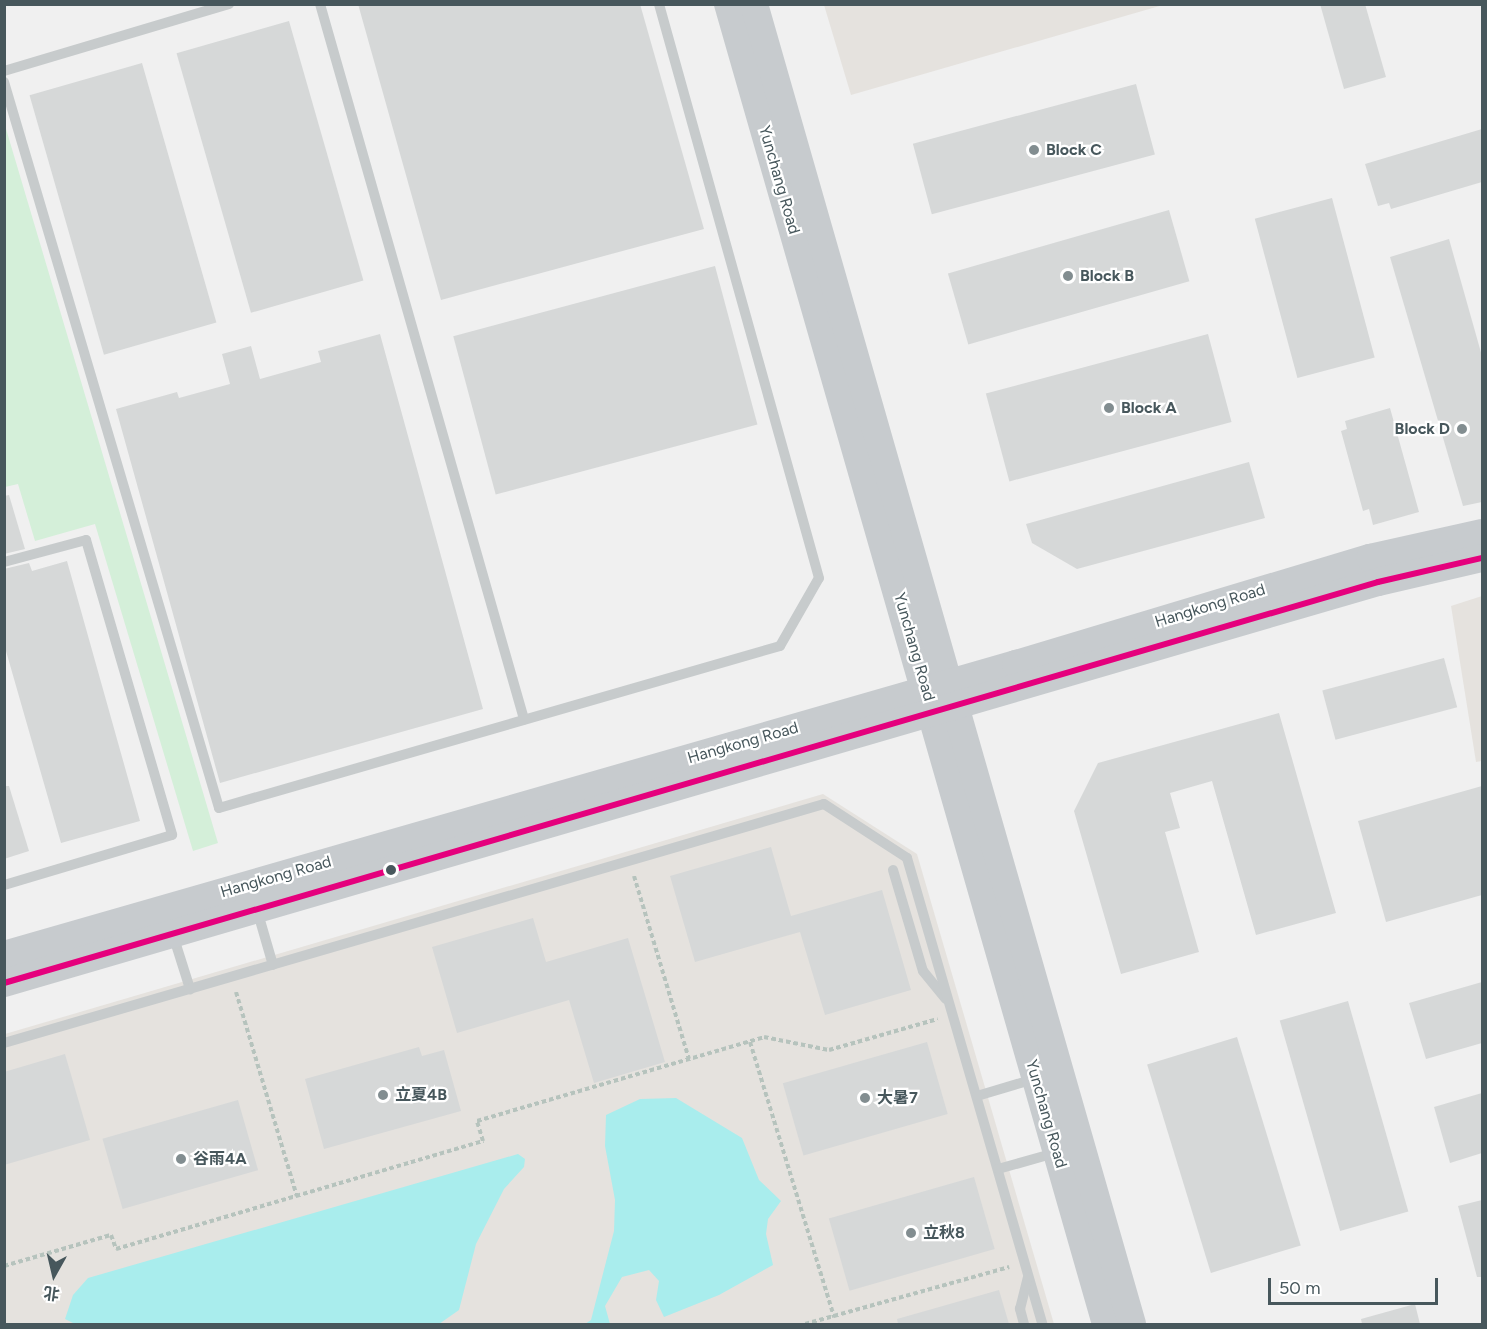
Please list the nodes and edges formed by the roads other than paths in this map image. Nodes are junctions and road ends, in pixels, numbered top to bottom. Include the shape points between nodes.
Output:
1 (229, 4) edge
2 (320, 4) edge
3 (659, 4) edge
4 (728, 4) edge
5 (754, 4) edge
6 (4, 71) edge
7 (4, 82) edge
8 (1482, 533) edge
9 (1482, 558) edge
10 (4, 562) edge
11 (942, 698) junction
12 (524, 718) junction
13 (893, 870) dead end
14 (4, 885) edge
15 (256, 910) junction
16 (172, 934) junction
17 (4, 955) edge
18 (273, 965) junction
19 (4, 983) edge
20 (190, 989) junction
21 (951, 1009) junction
22 (4, 1043) edge
23 (1048, 1076) junction
24 (977, 1096) junction
25 (1069, 1149) junction
26 (998, 1169) junction
27 (1028, 1276) junction
28 (1024, 1324) edge
29 (1042, 1324) edge
30 (1106, 1324) edge
31 (1132, 1324) edge

1 - 6 lane
2 - 12 lane
3 - 12 lane via 819,578 780,646
4 - 11 street, Yunchang Road
5 - 11 street, Yunchang Road
7 - 12 lane via 219,808
8 - 11 street, Hangkong Road via 1370,558
9 - 11 street, Hangkong Road
10 - 14 lane via 86,540 172,835
11 - 15 street, Hangkong Road
11 - 17 street, Hangkong Road
11 - 23 street, Yunchang Road
13 - 21 lane via 923,971
15 - 16 street, Hangkong Road
15 - 18 lane
16 - 19 street, Hangkong Road
16 - 20 lane
18 - 20 lane
18 - 21 lane via 824,804 907,858
20 - 22 lane
21 - 24 lane
23 - 24 lane
23 - 25 street, Yunchang Road
24 - 26 lane
25 - 26 lane
25 - 30 street, Yunchang Road
25 - 31 street, Yunchang Road
26 - 27 lane
27 - 28 lane via 1020,1309
27 - 29 lane

